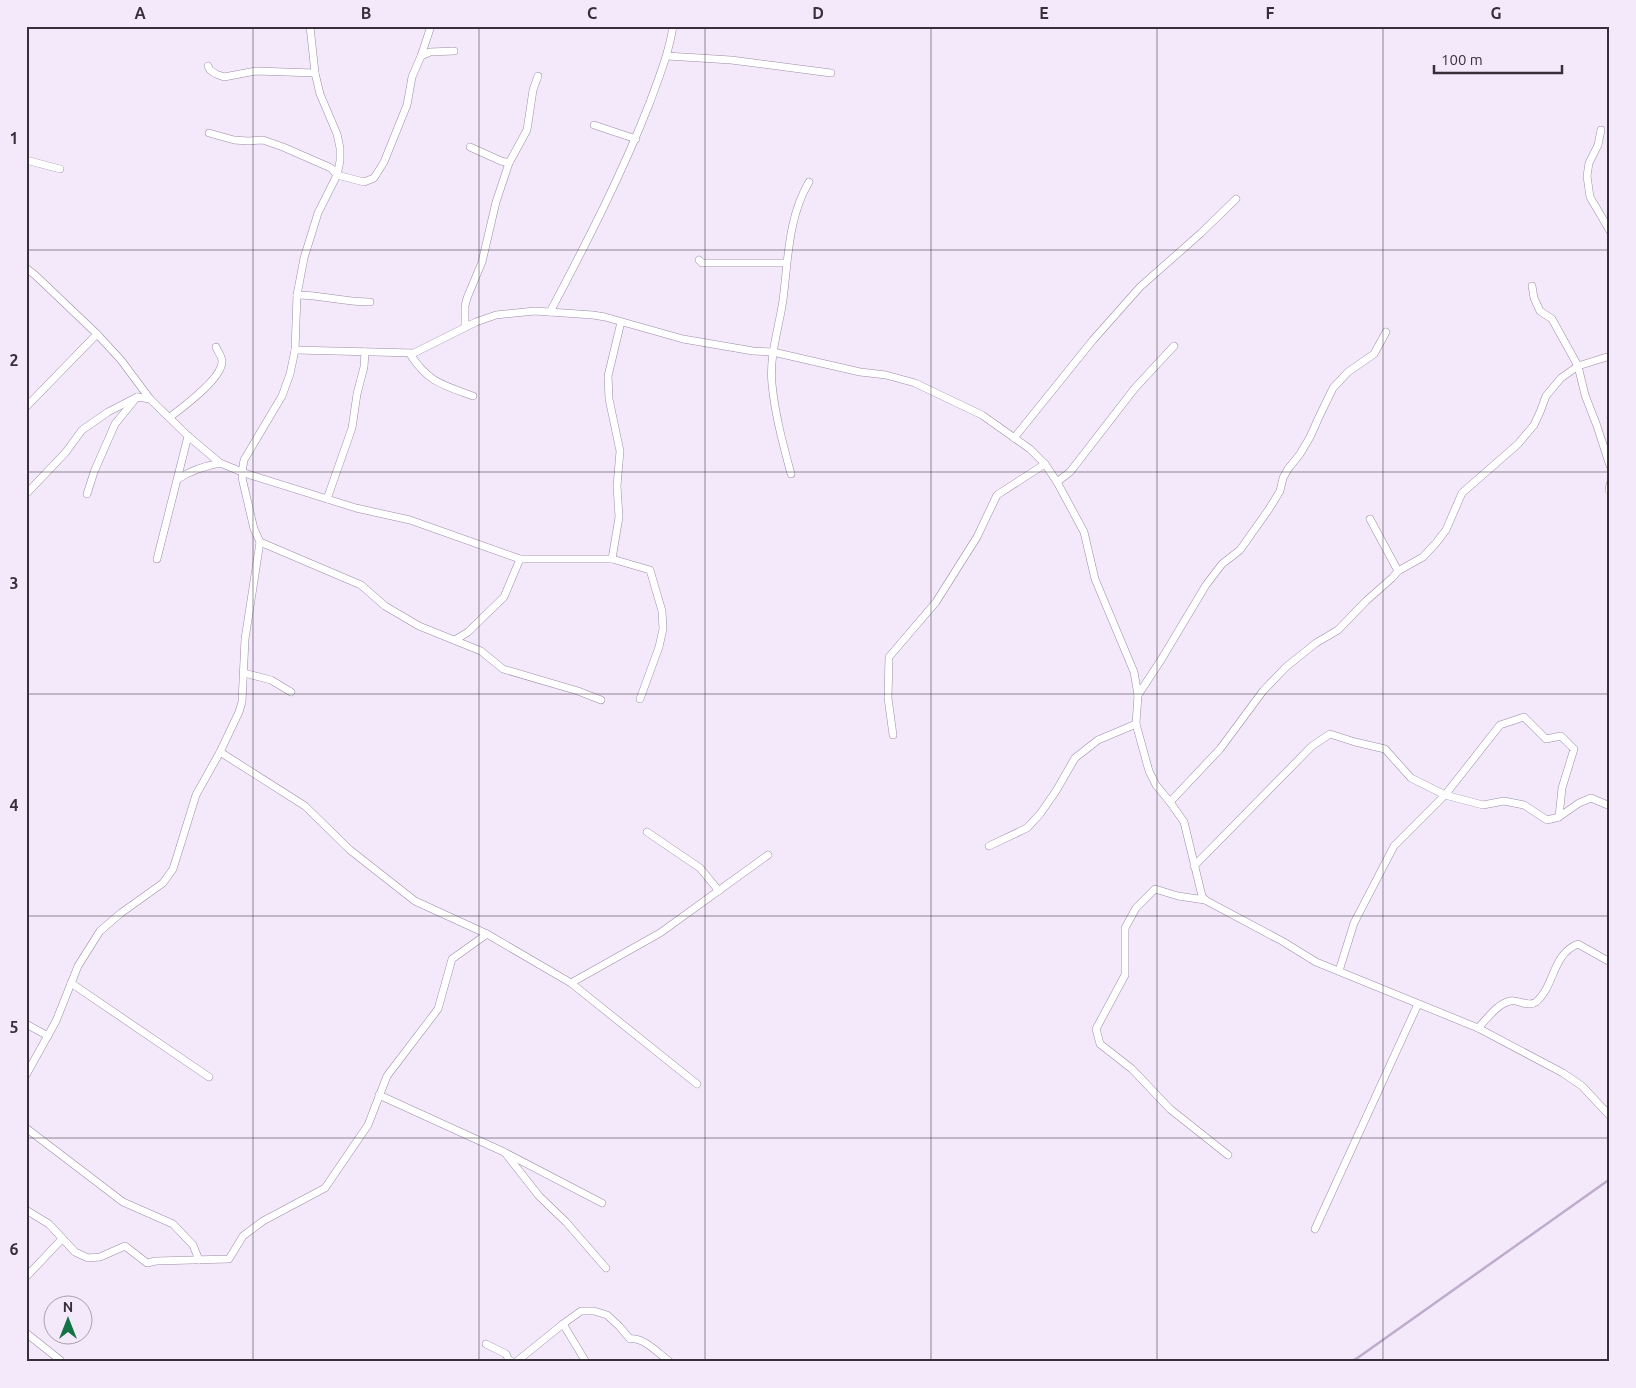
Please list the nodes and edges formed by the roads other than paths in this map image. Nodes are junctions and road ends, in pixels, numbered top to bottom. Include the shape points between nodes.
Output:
1 (310, 26) edge
2 (431, 26) edge
3 (673, 26) edge
4 (454, 51) dead end
5 (421, 56) junction
6 (667, 56) junction
7 (208, 66) dead end
8 (315, 73) junction
9 (831, 73) dead end
10 (538, 76) dead end
11 (594, 125) dead end
12 (1601, 130) dead end
13 (210, 133) dead end
14 (636, 139) junction
15 (470, 147) dead end
16 (26, 160) edge
17 (510, 163) junction
18 (60, 169) dead end
19 (337, 175) junction
20 (809, 182) dead end
21 (1236, 199) dead end
22 (1610, 231) edge
23 (699, 260) dead end
24 (786, 263) junction
25 (26, 268) edge
26 (1532, 286) dead end
27 (297, 295) junction
28 (370, 302) dead end
29 (550, 312) junction
30 (621, 322) junction
31 (465, 327) junction
32 (1386, 332) dead end
33 (97, 334) junction
34 (1174, 346) dead end
35 (216, 348) dead end
36 (295, 350) junction
37 (365, 352) junction
38 (773, 352) junction
39 (410, 354) junction
40 (1610, 356) edge
41 (1578, 366) junction
42 (473, 396) dead end
43 (137, 397) junction
44 (150, 399) junction
45 (26, 407) edge
46 (170, 417) junction
47 (188, 436) junction
48 (1014, 438) junction
49 (220, 463) junction
50 (1046, 464) junction
51 (1610, 466) edge
52 (243, 472) junction
53 (791, 474) dead end
54 (178, 479) junction
55 (1057, 482) junction
56 (27, 493) edge
57 (87, 494) dead end
58 (327, 499) junction
59 (1370, 519) dead end
60 (260, 542) junction
61 (157, 559) dead end
62 (612, 559) junction
63 (520, 560) junction
64 (1398, 570) junction
65 (455, 640) junction
66 (244, 673) junction
67 (291, 692) dead end
68 (1138, 695) junction
69 (601, 700) dead end
70 (640, 700) dead end
71 (1136, 724) junction
72 (893, 735) dead end
73 (220, 752) junction
74 (1445, 795) junction
75 (1170, 802) junction
76 (1610, 806) edge
77 (1559, 817) junction
78 (647, 832) dead end
79 (989, 846) dead end
80 (768, 855) dead end
81 (1194, 866) junction
82 (719, 891) junction
83 (1204, 900) junction
84 (487, 934) junction
85 (1610, 962) edge
86 (1338, 971) junction
87 (571, 983) junction
88 (72, 984) junction
89 (1418, 1004) junction
90 (26, 1024) edge
91 (1478, 1028) junction
92 (48, 1036) junction
93 (26, 1075) edge
94 (209, 1077) dead end
95 (697, 1084) dead end
96 (379, 1095) junction
97 (1610, 1116) edge
98 (26, 1128) edge
99 (504, 1152) junction
100 (1228, 1155) dead end
101 (602, 1203) dead end
102 (26, 1210) edge
103 (1315, 1229) dead end
104 (62, 1239) junction
105 (199, 1260) junction
106 (606, 1268) dead end
107 (26, 1277) edge
108 (562, 1324) junction
109 (26, 1333) edge
110 (486, 1344) dead end
111 (60, 1360) dead end
112 (514, 1362) edge
113 (586, 1362) edge
114 (670, 1362) edge

1 - 8 street
2 - 5 street
3 - 6 street
4 - 5 street via 430,52
5 - 19 street via 412,77 407,105 378,173 364,182
6 - 9 street via 731,60
6 - 14 street
7 - 8 street via 224,77 256,71
8 - 19 street via 337,134 340,161
10 - 17 street via 527,130
11 - 14 street
12 - 22 street via 1587,176 1590,197
13 - 19 street via 234,140 262,140 330,168
14 - 29 street
15 - 17 street
16 - 18 street
17 - 31 street via 496,202 482,262 467,298
19 - 27 street via 318,213
20 - 24 street via 796,211
21 - 48 street via 1140,286
23 - 24 street via 702,263
24 - 38 street
25 - 33 street
26 - 41 street via 1540,310 1552,319
27 - 28 street
27 - 36 street
29 - 30 street via 593,314
29 - 31 street via 496,315
30 - 38 street via 683,339
30 - 62 street via 608,376 609,399 620,451 619,517
31 - 39 street
32 - 68 street via 1374,354 1348,372 1333,388 1269,510 1240,550 1222,564 1206,585
33 - 44 street
33 - 45 street
34 - 55 street via 1130,395 1070,472
35 - 46 street via 222,366 210,385
36 - 37 street
36 - 52 street via 282,396 244,460
37 - 39 street
37 - 58 street via 352,428
38 - 48 street via 915,383 982,415
38 - 53 street via 771,382 776,418
39 - 42 street via 430,378
40 - 41 street
41 - 51 street
41 - 64 street via 1560,378 1546,396 1534,425 1518,444 1462,493 1446,530 1436,543 1423,557
43 - 44 street
43 - 56 street via 82,430
43 - 57 street via 115,424
44 - 46 street
46 - 47 street
47 - 49 street
47 - 54 street
48 - 50 street
49 - 52 street
49 - 54 street via 196,469
50 - 55 street
50 - 72 street via 996,495 977,537 936,602 889,657 888,698
52 - 58 street
52 - 60 street via 254,529
54 - 61 street
55 - 68 street via 1084,532 1095,579 1134,672
58 - 63 street via 410,520
59 - 64 street
60 - 65 street via 361,585 385,606 419,626
60 - 66 street via 245,639
62 - 63 street
62 - 70 street via 650,570 662,611 659,647
63 - 65 street via 504,597 468,632
64 - 75 street via 1338,630 1286,667 1263,691 1220,749
65 - 69 street via 481,651 502,670
66 - 67 street via 271,680
66 - 73 street via 239,712
68 - 71 street
71 - 75 street via 1149,771
71 - 79 street via 1098,740 1075,758 1056,791 1027,828
73 - 84 street via 305,806 350,850 415,901
73 - 88 street via 196,795 168,877 100,931 78,966
74 - 77 street via 1483,805 1504,801 1524,806 1547,820
74 - 77 street via 1500,725 1524,717 1546,739 1561,736 1574,749 1562,788
74 - 81 street via 1410,778 1385,749 1330,734 1312,746
74 - 86 street via 1394,846 1354,923
75 - 81 street via 1184,822
76 - 77 street via 1591,798
78 - 82 street via 700,868
80 - 82 street
81 - 83 street
82 - 87 street via 660,933
83 - 86 street
83 - 100 street via 1155,889 1136,908 1125,928 1125,975 1096,1029 1100,1044 1132,1069 1170,1109
84 - 87 street
84 - 96 street via 452,959 438,1009 387,1076
85 - 91 street via 1578,944 1572,947 1562,956 1535,1003 1530,1005 1512,1000 1503,1004
86 - 89 street
87 - 95 street
88 - 92 street
88 - 94 street
89 - 91 street
89 - 103 street
90 - 92 street
91 - 97 street via 1563,1073 1582,1086
92 - 93 street
96 - 99 street
96 - 105 street via 368,1124 325,1188 263,1221 243,1236 228,1259
98 - 105 street via 123,1202 173,1224 193,1245
99 - 101 street
99 - 106 street via 538,1196 572,1228
102 - 104 street via 49,1224
104 - 105 street via 75,1252 88,1258 100,1257 125,1246 147,1263
104 - 107 street
108 - 112 street
108 - 113 street
108 - 114 street via 581,1311 607,1315 630,1339 643,1341
109 - 111 street
110 - 112 street

